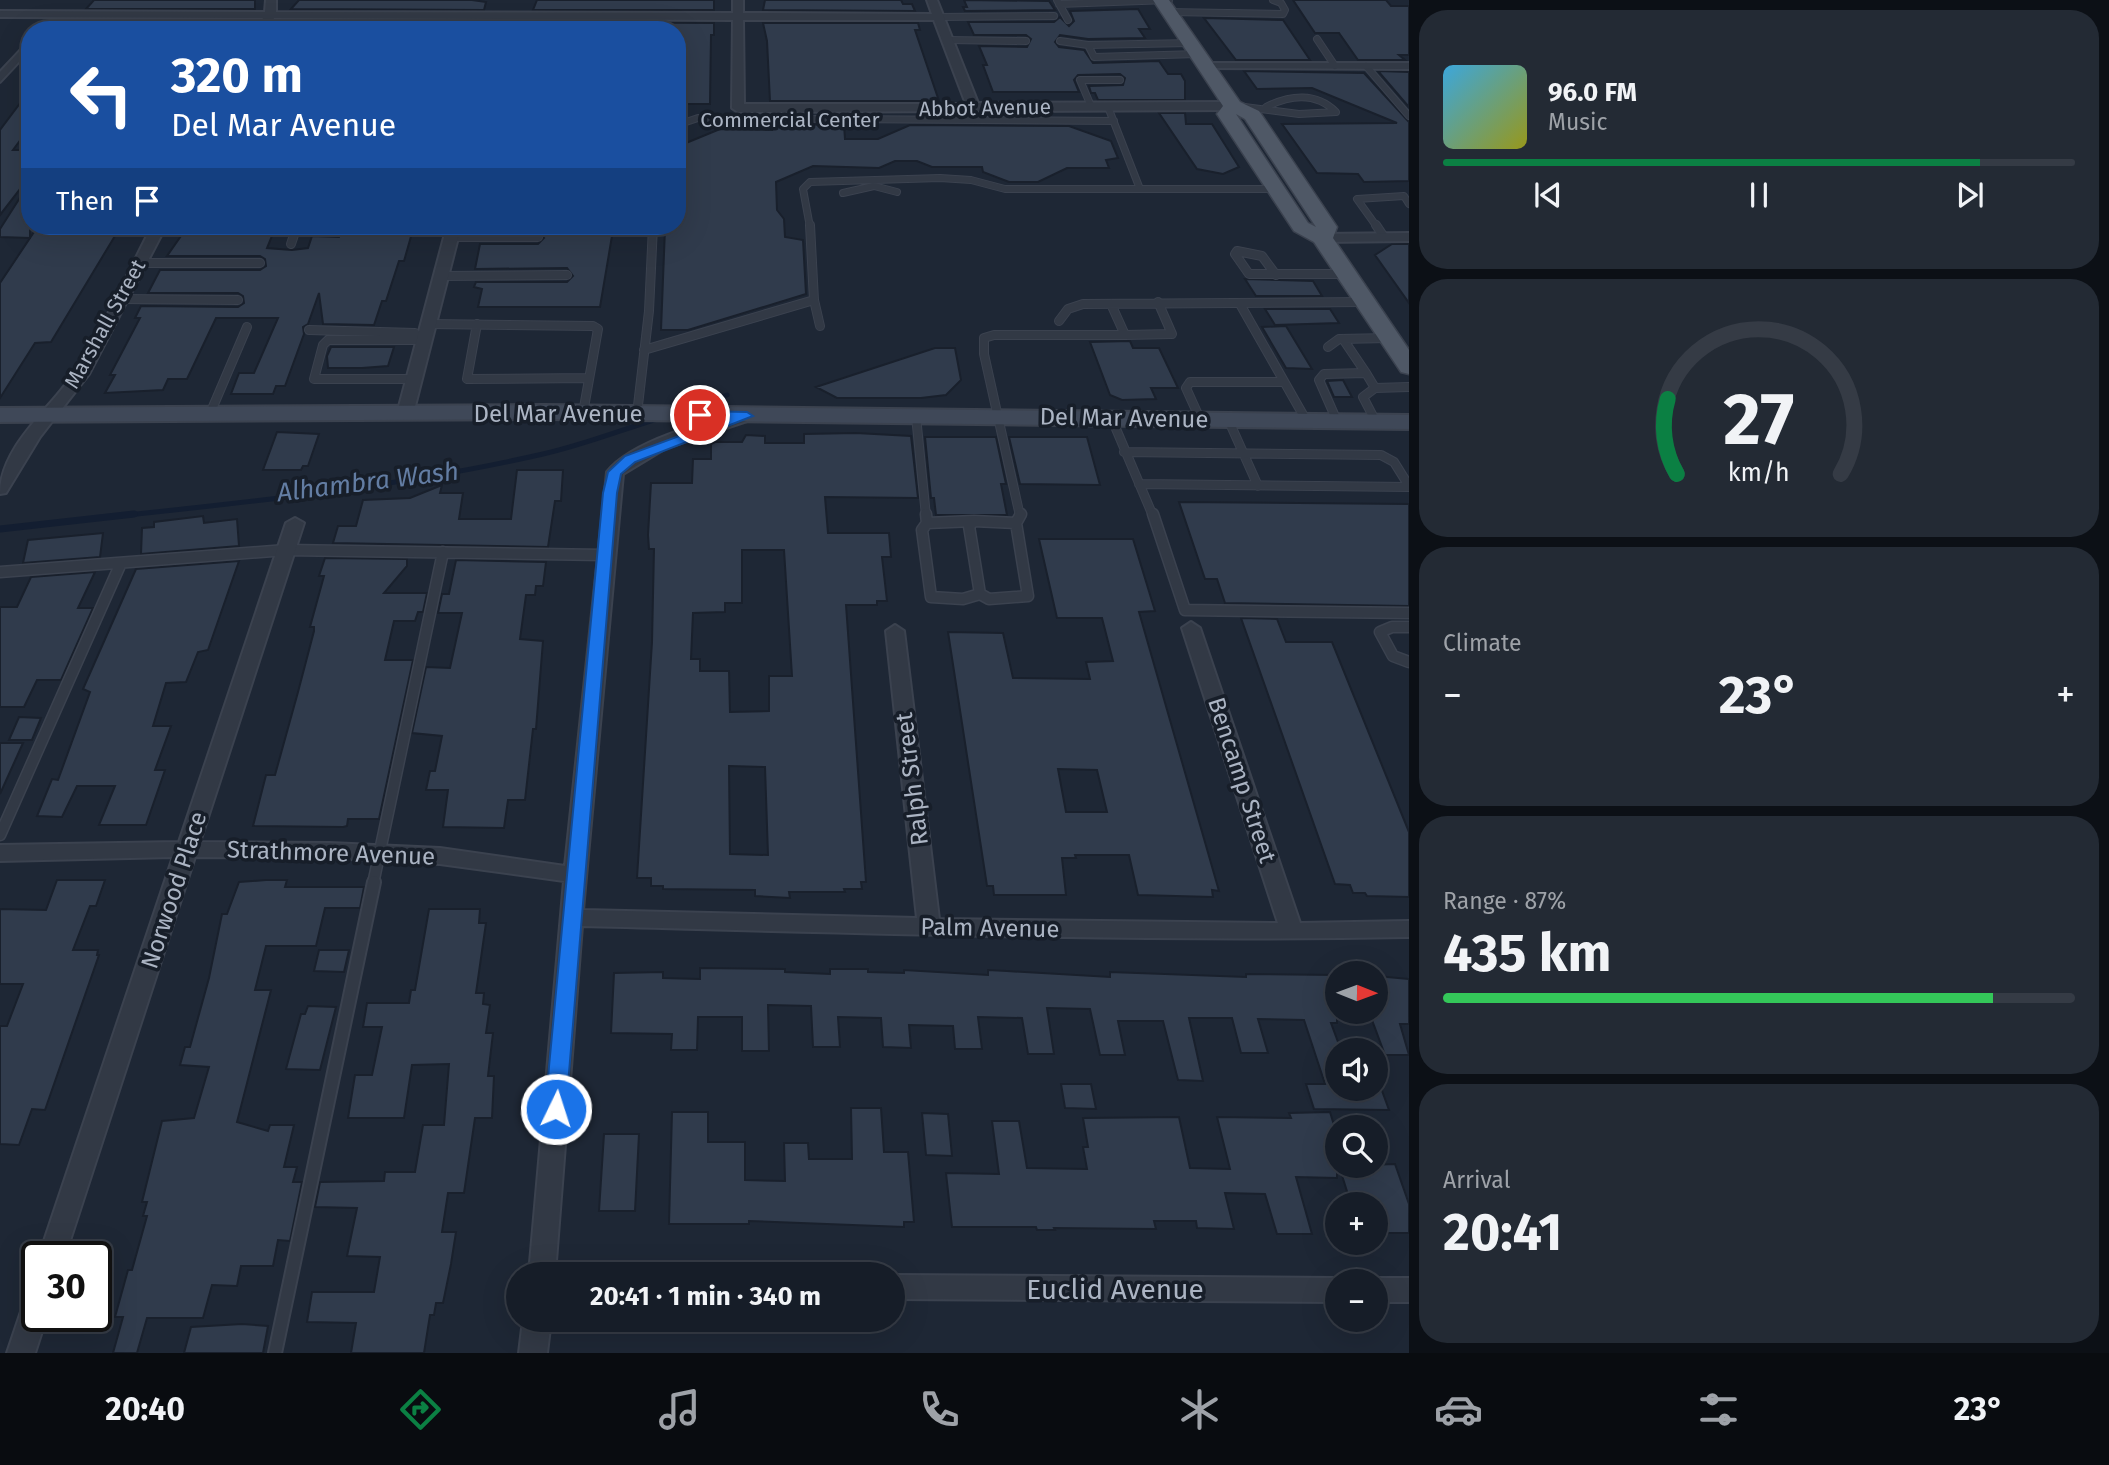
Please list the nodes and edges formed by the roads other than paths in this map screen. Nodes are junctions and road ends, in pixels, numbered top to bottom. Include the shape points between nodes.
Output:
1 (64, 0) edge
2 (271, 0) edge
3 (511, 0) edge
4 (738, 0) edge
5 (932, 0) edge
6 (1273, 0) edge
7 (1058, 2) edge
8 (1165, 3) edge
9 (0, 14) edge
10 (53, 14) junction
11 (270, 15) junction
12 (507, 16) junction
13 (1054, 16) dead end
14 (738, 17) junction
15 (939, 17) junction
16 (1068, 20) dead end
17 (47, 21) edge
18 (267, 21) edge
19 (506, 21) edge
20 (1317, 39) dead end
21 (947, 40) junction
22 (1026, 41) dead end
23 (1060, 41) dead end
24 (1088, 46) junction
25 (21, 54) edge
26 (1198, 54) junction
27 (1335, 66) junction
28 (1366, 66) junction
29 (1409, 66) edge
30 (0, 79) edge
31 (1121, 80) dead end
32 (1091, 106) junction
33 (1233, 106) junction
34 (973, 107) junction
35 (1108, 107) junction
36 (1266, 107) junction
37 (1409, 116) edge
38 (1114, 121) junction
39 (686, 122) edge
40 (1140, 189) junction
41 (1276, 189) junction
42 (893, 190) dead end
43 (846, 195) dead end
44 (1409, 204) edge
45 (154, 235) edge
46 (294, 235) edge
47 (451, 235) edge
48 (504, 235) edge
49 (652, 235) edge
50 (538, 237) dead end
51 (1384, 237) junction
52 (1409, 237) edge
53 (1322, 238) junction
54 (291, 244) dead end
55 (139, 263) junction
56 (260, 263) dead end
57 (1346, 274) junction
58 (567, 275) dead end
59 (1276, 275) junction
60 (440, 276) junction
61 (120, 299) junction
62 (814, 299) junction
63 (238, 300) dead end
64 (1158, 302) junction
65 (1365, 302) junction
66 (1111, 303) junction
67 (1240, 304) junction
68 (1059, 321) dead end
69 (477, 324) junction
70 (820, 326) dead end
71 (247, 327) dead end
72 (309, 331) dead end
73 (426, 332) junction
74 (1125, 335) junction
75 (1390, 338) junction
76 (1343, 339) junction
77 (1328, 347) dead end
78 (645, 350) junction
79 (1409, 367) edge
80 (1366, 373) junction
81 (589, 378) junction
82 (414, 379) junction
83 (1283, 382) junction
84 (1409, 387) edge
85 (1375, 388) junction
86 (637, 406) junction
87 (590, 413) junction
88 (405, 414) junction
89 (0, 415) edge
90 (48, 415) junction
91 (209, 416) junction
92 (747, 416) junction
93 (916, 416) junction
94 (999, 416) junction
95 (1111, 417) junction
96 (1200, 419) junction
97 (1228, 419) junction
98 (1306, 420) junction
99 (1336, 421) junction
100 (1376, 422) junction
101 (1409, 422) edge
102 (1124, 452) junction
103 (1243, 454) junction
104 (1139, 484) junction
105 (1258, 485) junction
106 (1409, 487) edge
107 (0, 489) edge
108 (974, 522) junction
109 (295, 523) dead end
110 (927, 523) junction
111 (1016, 523) junction
112 (286, 550) junction
113 (443, 552) junction
114 (604, 555) junction
115 (121, 563) junction
116 (0, 572) edge
117 (980, 594) junction
118 (1409, 613) edge
119 (1409, 627) edge
120 (1191, 628) dead end
121 (895, 631) dead end
122 (1409, 662) edge
123 (0, 835) edge
124 (188, 850) junction
125 (381, 852) junction
126 (0, 853) edge
127 (576, 875) junction
128 (571, 918) junction
129 (929, 928) junction
130 (1409, 929) edge
131 (1293, 932) junction
132 (57, 1241) edge
133 (543, 1262) edge
134 (905, 1287) edge
135 (1325, 1290) edge
136 (1388, 1290) edge
137 (1409, 1290) edge
138 (28, 1332) edge
139 (536, 1332) edge
140 (21, 1353) edge
141 (275, 1353) edge
142 (533, 1353) edge

1 - 10 street
2 - 11 street
3 - 12 street
4 - 14 street
5 - 15 street
6 - 8 lane via 1281,3 1283,14
7 - 8 lane
7 - 16 lane
8 - 26 main road
9 - 10 street
10 - 11 street
10 - 17 street
11 - 12 street
11 - 18 street
12 - 14 street
12 - 19 street
13 - 15 lane
14 - 15 street
14 - 34 street, Abbot Avenue via 738,108
15 - 21 street
20 - 27 lane
21 - 22 lane
21 - 34 street
23 - 24 lane
24 - 26 lane
24 - 26 lane via 1094,57
25 - 30 street
26 - 27 street
26 - 33 main road
27 - 28 street
28 - 29 street
28 - 37 lane
31 - 32 lane via 1080,80
32 - 34 street, Abbot Avenue
32 - 35 street, Abbot Avenue
33 - 35 street, Abbot Avenue
33 - 36 lane
33 - 41 main road via 1226,114
33 - 53 main road via 1252,115 1327,227
35 - 38 lane
36 - 36 lane via 1319,116 1336,111 1320,98 1310,97 1280,99
38 - 39 lane, Commercial Center via 698,118
38 - 40 lane
40 - 41 lane
40 - 62 lane via 1005,189 940,178 810,182 803,189 812,236
41 - 53 main road via 1300,227
42 - 43 lane
44 - 51 lane via 1404,196 1357,199
45 - 55 street, Marshall Street
46 - 54 lane
47 - 60 street
48 - 50 lane
49 - 78 lane
51 - 52 street
51 - 53 street
53 - 57 main road
55 - 56 lane
55 - 61 street, Marshall Street
57 - 59 lane
57 - 65 main road
58 - 60 lane
59 - 59 lane via 1262,256 1235,254 1249,274
60 - 73 street
61 - 63 lane
61 - 90 street, Marshall Street via 80,374
62 - 70 lane
62 - 78 lane
64 - 66 lane
64 - 67 lane
64 - 74 lane via 1172,334
65 - 67 lane
65 - 75 main road
66 - 68 lane via 1068,309
66 - 74 lane
67 - 83 lane
69 - 73 lane
69 - 81 lane via 593,326 598,329
69 - 81 lane via 467,379
71 - 91 lane
72 - 73 lane
73 - 82 street
73 - 82 lane via 328,340 314,379
74 - 94 lane via 984,338
75 - 76 lane
75 - 79 main road
76 - 77 lane
76 - 80 lane
78 - 86 lane
80 - 85 lane
80 - 99 lane via 1324,374 1319,380
81 - 87 lane
82 - 88 street
83 - 96 lane via 1190,382 1186,388
83 - 98 lane
84 - 85 lane
85 - 100 lane via 1363,397
86 - 87 main road, Del Mar Avenue
86 - 92 main road, Del Mar Avenue
87 - 88 main road, Del Mar Avenue
88 - 91 main road, Del Mar Avenue
89 - 90 main road, Del Mar Avenue
90 - 91 main road, Del Mar Avenue
90 - 107 street, Marshall Street
92 - 93 main road, Del Mar Avenue
92 - 114 street via 646,451 615,472
93 - 94 main road, Del Mar Avenue
93 - 110 lane
94 - 95 main road, Del Mar Avenue
94 - 111 lane via 1021,514
95 - 96 main road, Del Mar Avenue
95 - 102 lane
96 - 97 main road, Del Mar Avenue
97 - 98 main road, Del Mar Avenue
97 - 103 lane
98 - 99 main road, Del Mar Avenue
99 - 100 main road, Del Mar Avenue
100 - 101 main road, Del Mar Avenue
102 - 103 lane
102 - 104 lane
103 - 105 lane
103 - 106 lane via 1381,456 1394,462
104 - 105 lane
104 - 118 lane via 1185,610
105 - 106 lane
108 - 110 lane
108 - 111 lane
108 - 117 lane via 969,526
109 - 112 street, Norwood Place
110 - 117 lane via 922,530 931,597 963,599
111 - 117 lane via 1028,596 989,598
112 - 113 lane
112 - 115 lane
112 - 124 street, Norwood Place
113 - 114 lane
113 - 125 lane
114 - 127 street
115 - 116 lane
115 - 123 lane
119 - 122 lane via 1392,626 1380,632 1389,653
120 - 131 street, Bencamp Street
121 - 129 street, Ralph Street
124 - 125 street, Strathmore Avenue
124 - 126 street, Strathmore Avenue
124 - 132 street, Norwood Place
125 - 127 street, Strathmore Avenue via 488,861
125 - 141 lane
127 - 128 street
128 - 129 street, Palm Avenue
128 - 133 street
129 - 131 street, Palm Avenue
130 - 131 street, Palm Avenue
134 - 135 street, Euclid Avenue
136 - 137 street
138 - 140 street
139 - 142 street

